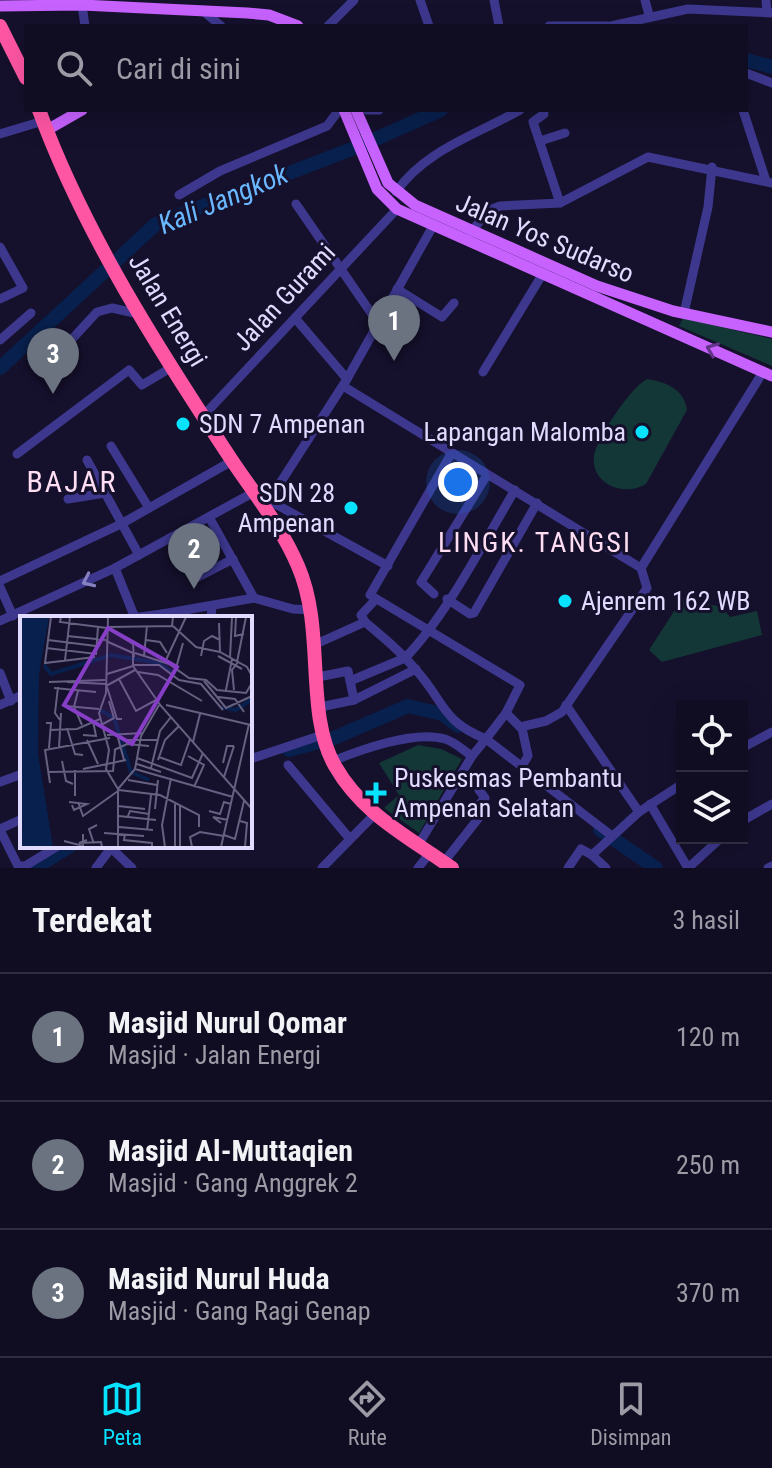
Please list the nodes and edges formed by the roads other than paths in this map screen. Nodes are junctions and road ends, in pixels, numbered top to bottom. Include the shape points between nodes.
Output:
1 (354, 0) edge
2 (420, 0) edge
3 (494, 0) edge
4 (645, 0) edge
5 (766, 0) edge
6 (140, 4) edge
7 (155, 4) edge
8 (82, 5) junction
9 (682, 5) edge
10 (0, 6) edge
11 (228, 6) edge
12 (202, 10) junction
13 (253, 13) junction
14 (769, 13) edge
15 (649, 15) junction
16 (85, 24) edge
17 (219, 24) edge
18 (248, 24) edge
19 (291, 24) edge
20 (330, 24) edge
21 (428, 24) edge
22 (499, 24) edge
23 (617, 24) edge
24 (0, 26) edge
25 (6, 50) edge
26 (748, 74) edge
27 (24, 75) edge
28 (772, 83) edge
29 (74, 112) edge
30 (345, 112) edge
31 (346, 112) edge
32 (516, 112) edge
33 (744, 112) edge
34 (544, 114) dead end
35 (43, 120) edge
36 (565, 133) dead end
37 (0, 134) edge
38 (540, 141) junction
39 (712, 167) junction
40 (381, 182) junction
41 (769, 182) edge
42 (396, 192) junction
43 (179, 195) dead end
44 (560, 203) junction
45 (296, 204) dead end
46 (397, 209) junction
47 (433, 226) junction
48 (471, 233) junction
49 (0, 247) edge
50 (338, 270) junction
51 (542, 275) junction
52 (397, 289) junction
53 (0, 299) edge
54 (454, 303) dead end
55 (679, 312) junction
56 (31, 313) dead end
57 (139, 314) junction
58 (295, 318) junction
59 (378, 323) junction
60 (667, 331) junction
61 (772, 332) edge
62 (0, 340) edge
63 (50, 363) dead end
64 (172, 367) junction
65 (483, 372) dead end
66 (767, 374) edge
67 (345, 382) junction
68 (204, 415) junction
69 (111, 446) dead end
70 (17, 454) dead end
71 (451, 454) junction
72 (87, 460) dead end
73 (232, 461) junction
74 (487, 475) junction
75 (515, 490) junction
76 (256, 491) junction
77 (105, 493) junction
78 (68, 499) dead end
79 (268, 503) junction
80 (537, 503) junction
81 (149, 508) junction
82 (209, 517) junction
83 (121, 524) junction
84 (170, 538) junction
85 (139, 555) junction
86 (233, 559) junction
87 (388, 566) junction
88 (115, 568) junction
89 (641, 568) junction
90 (0, 584) edge
91 (434, 594) dead end
92 (254, 598) junction
93 (376, 599) junction
94 (447, 599) junction
95 (212, 606) junction
96 (313, 610) junction
97 (21, 615) edge
98 (133, 616) edge
99 (162, 616) edge
100 (211, 616) edge
101 (0, 621) edge
102 (365, 622) junction
103 (429, 629) junction
104 (316, 644) junction
105 (405, 658) junction
106 (416, 669) junction
107 (0, 673) edge
108 (318, 677) junction
109 (350, 681) junction
110 (20, 696) edge
111 (354, 700) junction
112 (11, 701) junction
113 (0, 705) edge
114 (566, 705) junction
115 (320, 707) junction
116 (506, 713) junction
117 (522, 728) junction
118 (772, 732) edge
119 (484, 741) junction
120 (326, 745) junction
121 (748, 745) edge
122 (472, 756) junction
123 (252, 759) edge
124 (288, 765) dead end
125 (522, 766) junction
126 (20, 775) edge
127 (0, 782) edge
128 (496, 784) dead end
129 (676, 788) edge
130 (650, 804) junction
131 (772, 804) edge
132 (639, 812) junction
133 (374, 815) junction
134 (748, 818) edge
135 (20, 820) edge
136 (0, 829) edge
137 (610, 837) junction
138 (350, 839) junction
139 (714, 844) edge
140 (55, 848) edge
141 (109, 848) edge
142 (111, 848) edge
143 (423, 850) junction
144 (592, 855) junction
145 (448, 865) edge
146 (326, 866) edge
147 (25, 867) edge
148 (96, 868) edge
149 (132, 868) edge
150 (418, 868) edge
151 (568, 868) edge
152 (606, 868) edge
153 (688, 868) edge

1 - 20 street
2 - 21 street
3 - 22 street
4 - 15 street
5 - 14 street
6 - 7 main road
6 - 8 main road
7 - 12 main road
8 - 10 main road
8 - 16 street
9 - 14 street
9 - 15 street
11 - 12 main road
11 - 13 main road
12 - 17 street
13 - 18 main road
13 - 19 main road
15 - 23 street
24 - 25 highway
25 - 27 highway
26 - 28 street
29 - 35 main road
30 - 43 street via 327,126 220,171
31 - 40 main road
32 - 42 street via 431,156
33 - 41 street
34 - 38 street via 533,120
35 - 37 street
35 - 57 highway, Jalan Energi
36 - 38 street
38 - 44 street
39 - 41 street
39 - 44 street via 648,157
39 - 55 street via 708,207
40 - 42 main road, Jalan Yos Sudarso
40 - 46 main road
42 - 48 main road, Jalan Yos Sudarso
44 - 48 street via 500,206 481,215
45 - 50 street
46 - 47 main road
46 - 50 street, Jalan Gurami
47 - 51 main road
47 - 52 street
48 - 55 main road, Jalan Yos Sudarso via 597,286
49 - 53 street via 23,288
50 - 58 street, Jalan Gurami
50 - 59 street
51 - 60 main road
51 - 65 street
52 - 54 street via 442,317
52 - 59 street
55 - 60 main road
55 - 61 main road, Jalan Yos Sudarso
56 - 62 street
57 - 63 street via 112,308 97,312
57 - 64 highway, Jalan Energi
58 - 67 street
58 - 68 street, Jalan Gurami
59 - 67 street
66 -> 60 main road
64 - 68 highway, Jalan Energi
64 - 70 street via 142,385 128,370
66 - 89 street
67 - 71 street
67 - 79 street
68 - 73 highway, Jalan Energi
69 - 81 street
71 - 74 street
71 - 87 street
72 - 77 street
73 - 76 highway, Jalan Energi
73 - 81 street
74 - 75 street
74 - 91 street via 421,582
75 - 80 street
75 - 94 street
76 - 79 highway, Jalan Energi
76 - 82 street
77 - 78 street
77 - 83 street
79 - 87 street
79 - 96 highway, Jalan Energi
80 - 89 street
80 - 94 street via 474,613
81 - 83 street
82 - 84 street
82 - 86 street
83 - 85 street
83 - 90 street
84 - 85 street
84 - 86 street via 194,579
85 - 88 street
86 - 92 street
87 - 93 street via 370,593
88 -> 97 street
88 - 98 street
89 - 114 street via 647,588
90 - 97 street
92 - 95 street
92 - 96 street
93 - 102 street via 361,615
93 - 103 street
94 - 103 street
95 - 99 street
95 - 100 street
96 - 104 highway, Jalan Energi
97 - 101 street
102 - 104 street
102 - 105 street
103 - 105 street
103 - 116 street via 520,685
104 - 108 highway, Jalan Energi
105 - 106 street
105 - 109 street
106 - 111 street
106 - 119 street via 444,714
107 - 112 street
108 - 109 street via 347,671
108 - 115 highway, Jalan Energi
109 - 111 street
110 - 112 street
111 - 115 street
112 - 113 street
114 - 117 street via 546,721
114 - 132 street
115 - 120 highway, Jalan Energi
116 - 117 street
116 - 119 street
117 - 125 street via 528,756
118 - 121 street
119 - 122 street
119 - 125 street
120 - 122 street via 438,737
120 - 123 street
120 - 133 highway
122 - 143 street
124 - 138 street
125 - 137 street
126 - 127 street
128 - 145 street via 489,779 479,790 485,798 476,808 481,815
129 - 130 street
130 - 132 street
130 - 153 street
131 - 134 street
132 - 137 street
133 - 138 street
133 - 143 highway
135 - 136 street
136 - 147 street via 11,857
137 - 144 street
138 - 146 street
139 - 153 street
140 - 147 street
141 - 148 street
142 - 149 street
143 - 145 highway
143 - 150 street
144 - 151 street via 581,849
144 - 152 street

